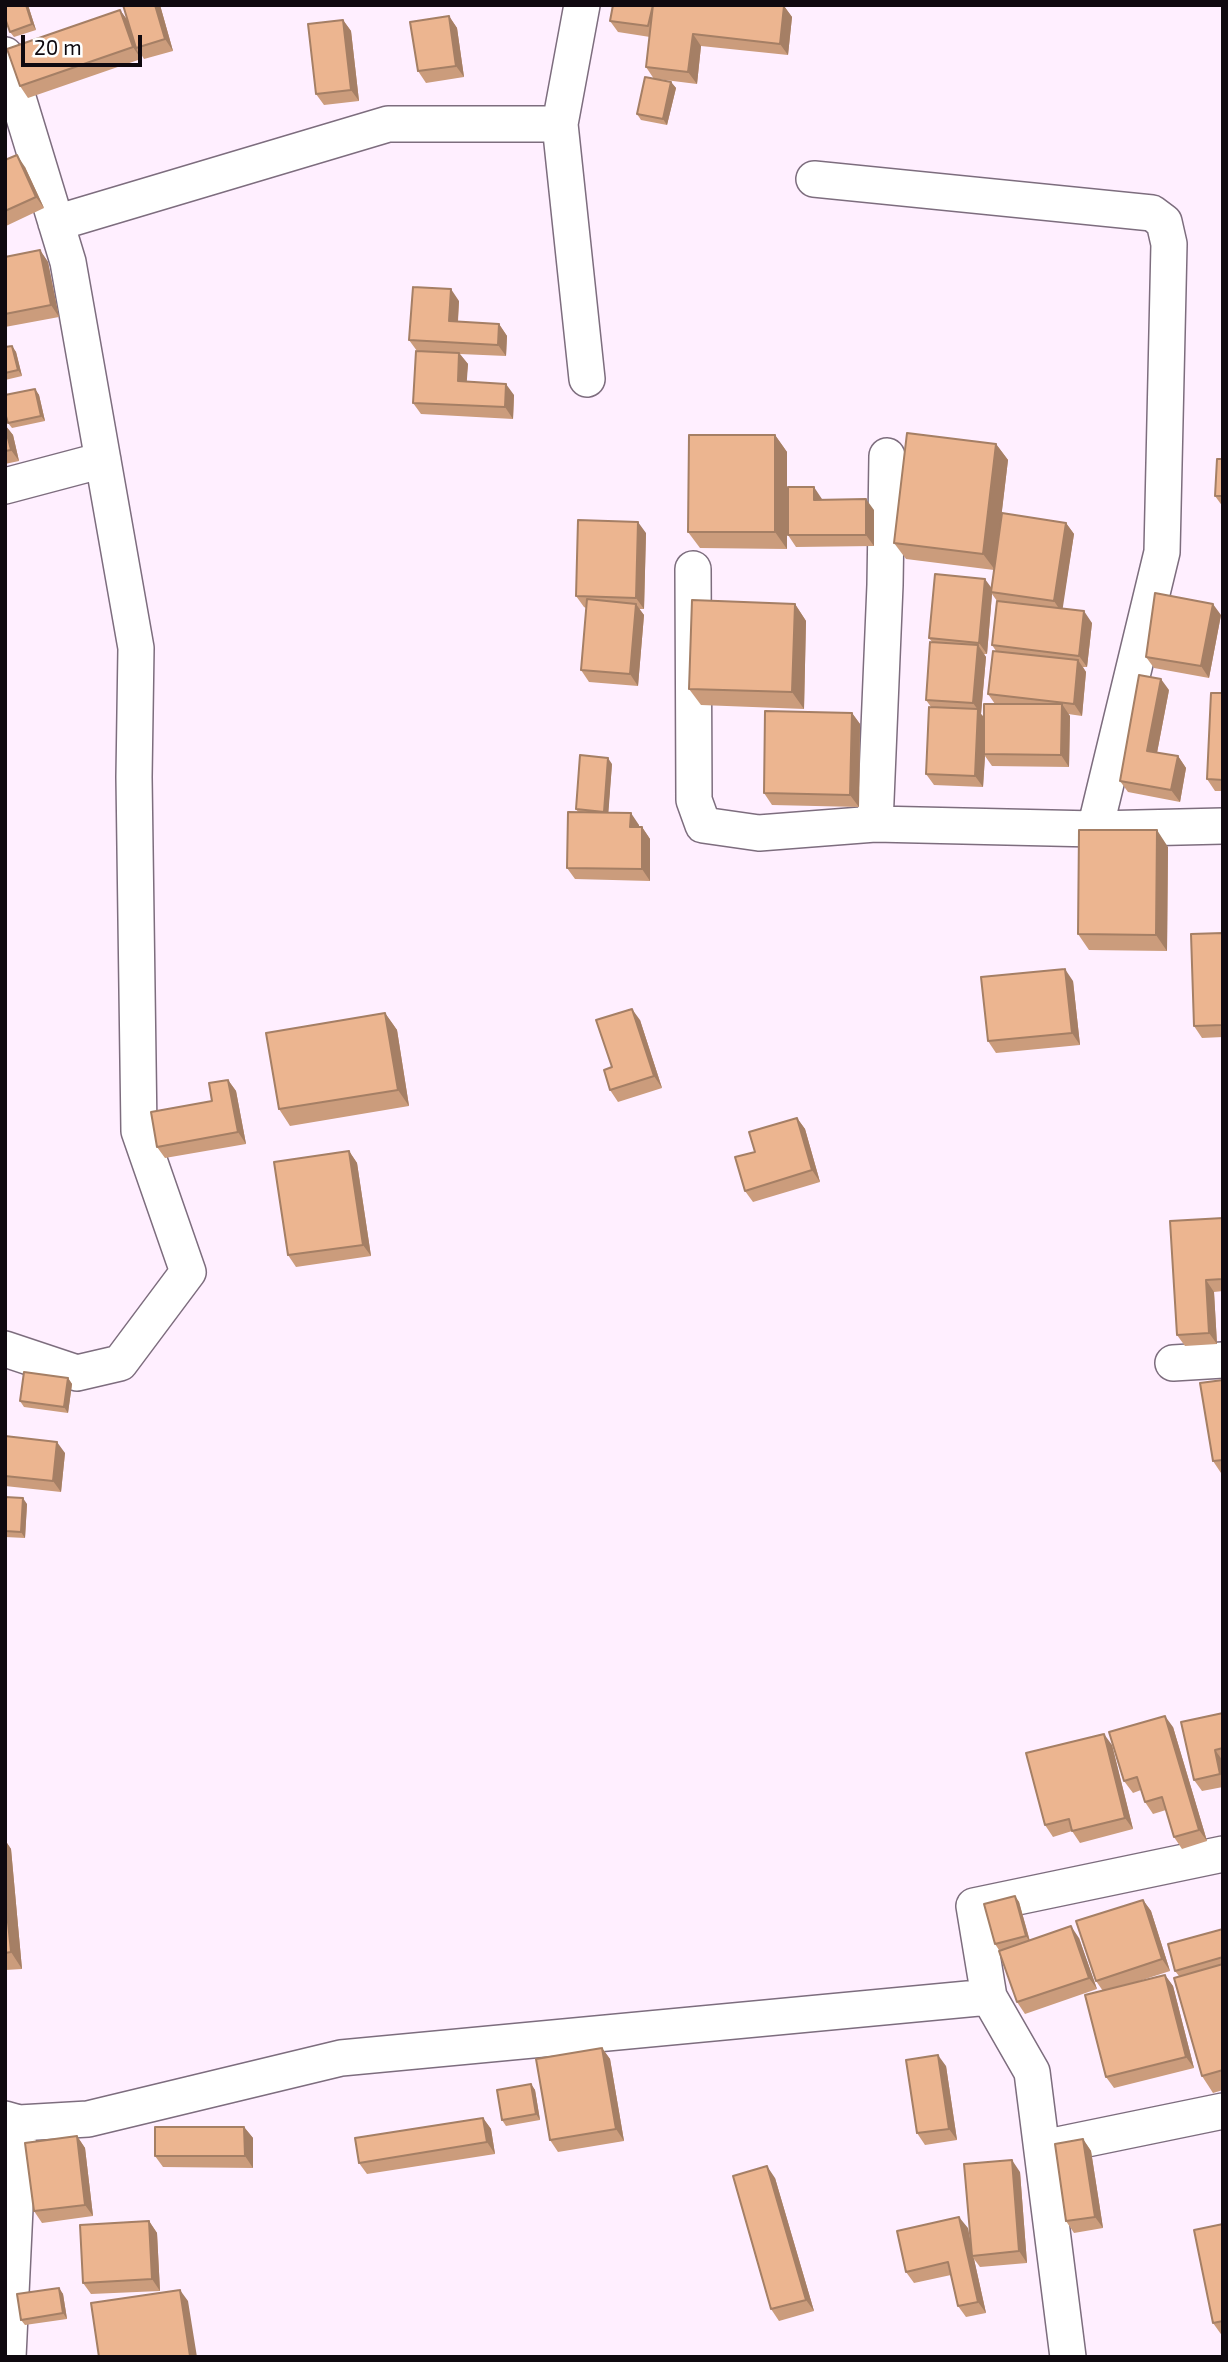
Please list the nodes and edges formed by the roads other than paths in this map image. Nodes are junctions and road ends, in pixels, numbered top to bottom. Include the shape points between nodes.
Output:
1 (582, 5) edge
2 (5, 55) edge
3 (560, 124) junction
4 (814, 179) dead end
5 (56, 223) junction
6 (587, 379) dead end
7 (887, 456) dead end
8 (103, 460) junction
9 (5, 486) edge
10 (694, 569) dead end
11 (875, 824) junction
12 (1223, 826) edge
13 (1095, 829) junction
14 (5, 1349) edge
15 (1223, 1360) edge
16 (1173, 1363) dead end
17 (1223, 1854) edge
18 (989, 1997) junction
19 (1223, 2110) edge
20 (12, 2121) edge
21 (1043, 2148) junction
22 (8, 2357) edge
23 (1068, 2357) edge

1 - 3 street
2 - 5 street
3 - 5 street via 388,124
3 - 6 street
4 - 13 street via 1152,213 1164,222 1169,244 1162,552
5 - 8 street via 68,262
7 - 11 street
8 - 9 street
8 - 14 street via 136,648 139,1131 188,1272 120,1363 77,1373
10 - 11 street via 694,800 703,825 759,833
11 - 13 street
12 - 13 street
15 - 16 street
17 - 18 street via 974,1906
18 - 20 street via 341,2058 88,2119
18 - 21 street via 1032,2071
19 - 21 street
20 - 22 street
21 - 23 street

